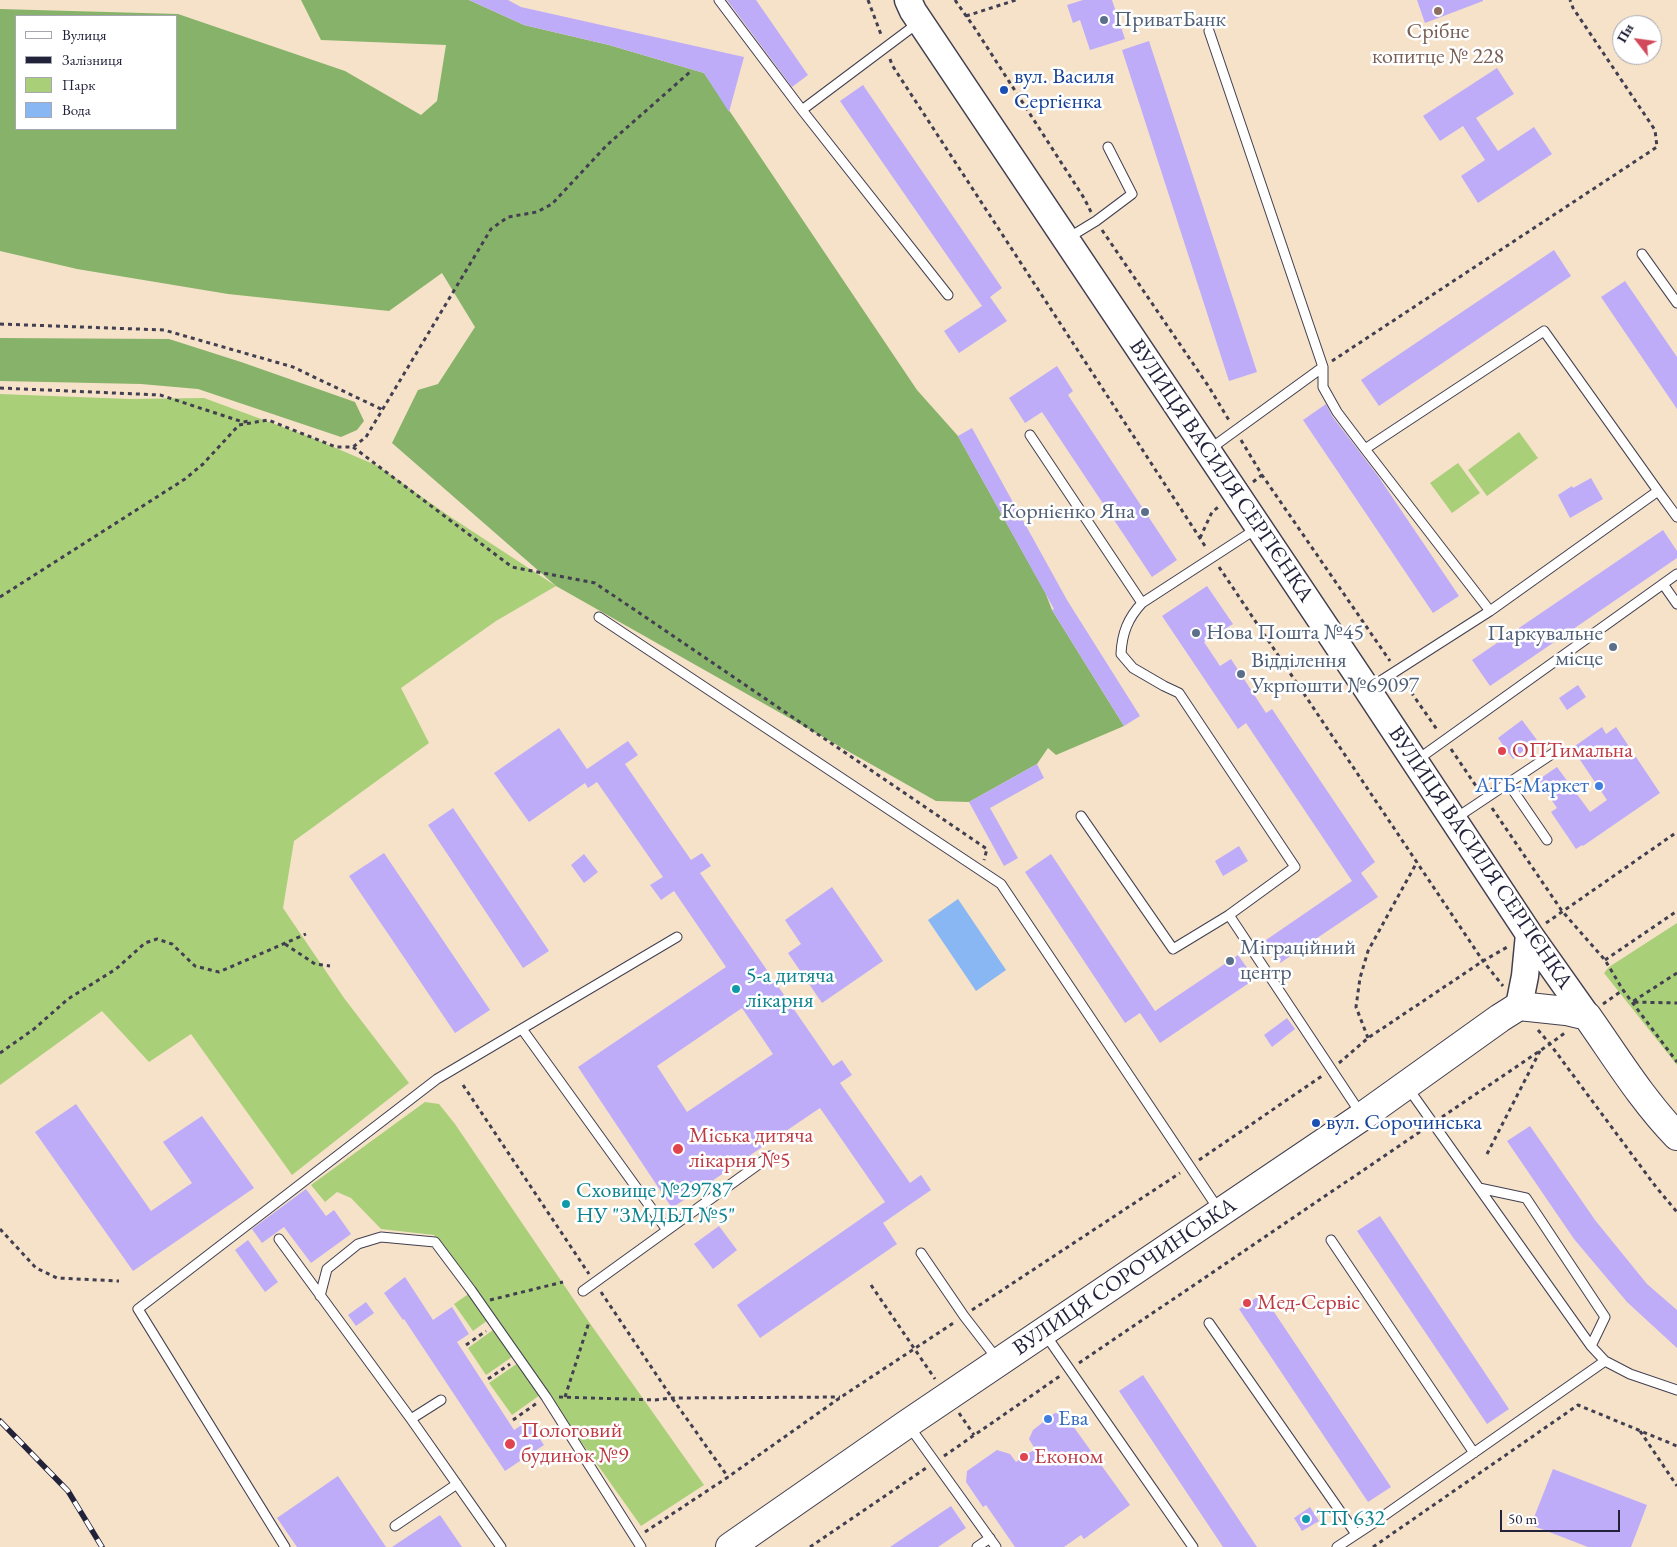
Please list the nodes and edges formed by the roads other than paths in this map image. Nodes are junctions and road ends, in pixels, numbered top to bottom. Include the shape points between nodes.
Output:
1 (719, 0) edge
2 (914, 11) edge
3 (1209, 31) dead end
4 (802, 110) junction
5 (1108, 147) dead end
6 (1066, 240) junction
7 (1642, 254) dead end
8 (948, 295) dead end
9 (1677, 302) edge
10 (1323, 367) junction
11 (1030, 435) dead end
12 (1364, 449) junction
13 (1208, 451) junction
14 (1658, 491) junction
15 (1677, 517) edge
16 (1259, 527) junction
17 (1677, 574) edge
18 (1663, 584) junction
19 (1142, 603) junction
20 (1677, 604) edge
21 (1490, 611) junction
22 (599, 617) dead end
23 (1368, 689) junction
24 (1558, 750) dead end
25 (1414, 761) junction
26 (1508, 784) junction
27 (1082, 816) dead end
28 (1454, 819) junction
29 (1547, 840) dead end
30 (1229, 915) junction
31 (1529, 934) junction
32 (677, 937) dead end
33 (1519, 1006) junction
34 (1587, 1016) junction
35 (522, 1029) junction
36 (1406, 1085) junction
37 (1363, 1116) junction
38 (1677, 1136) edge
39 (770, 1156) dead end
40 (1479, 1188) junction
41 (1221, 1213) junction
42 (667, 1230) junction
43 (279, 1239) dead end
44 (1331, 1240) dead end
45 (921, 1253) dead end
46 (583, 1291) dead end
47 (320, 1296) junction
48 (1209, 1323) dead end
49 (1044, 1331) junction
50 (1591, 1346) junction
51 (1605, 1361) junction
52 (999, 1362) junction
53 (1677, 1390) edge
54 (441, 1400) dead end
55 (411, 1419) junction
56 (907, 1424) junction
57 (1474, 1452) junction
58 (457, 1484) junction
59 (395, 1526) dead end
60 (1356, 1534) junction
61 (990, 1538) junction
62 (1188, 1545) edge
63 (285, 1547) edge
64 (501, 1547) edge
65 (641, 1547) edge
66 (730, 1547) edge
67 (977, 1547) edge
68 (996, 1547) edge
69 (1337, 1547) edge

1 - 4 lane
2 - 4 lane via 886,48
2 - 6 main road, ВУЛИЦЯ ВАСИЛЯ СЕРГІЄНКА
3 - 10 lane
4 - 8 lane
5 - 6 lane via 1132,194
6 - 13 main road, ВУЛИЦЯ ВАСИЛЯ СЕРГІЄНКА
7 - 9 lane
10 - 12 lane via 1323,387
10 - 13 lane
11 - 19 lane
12 - 14 lane via 1544,331
12 - 21 lane
13 - 16 main road, ВУЛИЦЯ ВАСИЛЯ СЕРГІЄНКА
14 - 15 lane
14 - 21 lane
16 - 19 lane
16 - 23 main road, ВУЛИЦЯ ВАСИЛЯ СЕРГІЄНКА
17 - 18 lane
18 - 20 lane
18 - 25 lane
19 - 30 lane via 1126,626 1121,654 1133,668 1179,693 1295,867
21 - 23 lane
22 - 41 lane via 1001,884
23 - 25 main road, ВУЛИЦЯ ВАСИЛЯ СЕРГІЄНКА
24 - 26 lane
25 - 28 main road, ВУЛИЦЯ ВАСИЛЯ СЕРГІЄНКА
26 - 28 lane
26 - 29 lane
27 - 30 lane via 1173,949
28 - 31 main road, ВУЛИЦЯ ВАСИЛЯ СЕРГІЄНКА
30 - 37 lane
31 - 33 main road
31 - 34 main road, ВУЛИЦЯ ВАСИЛЯ СЕРГІЄНКА
32 - 35 lane
33 - 34 main road
33 - 36 main road, ВУЛИЦЯ СОРОЧИНСЬКА
34 - 38 main road, ВУЛИЦЯ ВАСИЛЯ СЕРГІЄНКА via 1635,1086
35 - 42 lane
35 - 63 lane via 438,1079 138,1309
36 - 37 main road, ВУЛИЦЯ СОРОЧИНСЬКА
36 - 40 lane
37 - 41 main road, ВУЛИЦЯ СОРОЧИНСЬКА
39 - 42 lane
40 - 50 lane
40 - 50 lane via 1526,1198 1606,1317
41 - 49 main road, ВУЛИЦЯ СОРОЧИНСЬКА
42 - 46 lane
43 - 47 lane
44 - 57 lane
45 - 52 lane
47 - 55 lane
47 - 65 lane via 327,1269 358,1244 381,1237 435,1242 546,1397
48 - 60 lane
49 - 52 main road, ВУЛИЦЯ СОРОЧИНСЬКА
49 - 62 lane
50 - 51 lane
51 - 53 lane via 1630,1374
51 - 57 lane
52 - 56 main road, ВУЛИЦЯ СОРОЧИНСЬКА
54 - 55 lane
55 - 58 lane
56 - 61 lane
56 - 66 main road, ВУЛИЦЯ СОРОЧИНСЬКА
57 - 60 lane
58 - 59 lane
58 - 64 lane
60 - 69 lane
61 - 67 lane
61 - 68 lane

